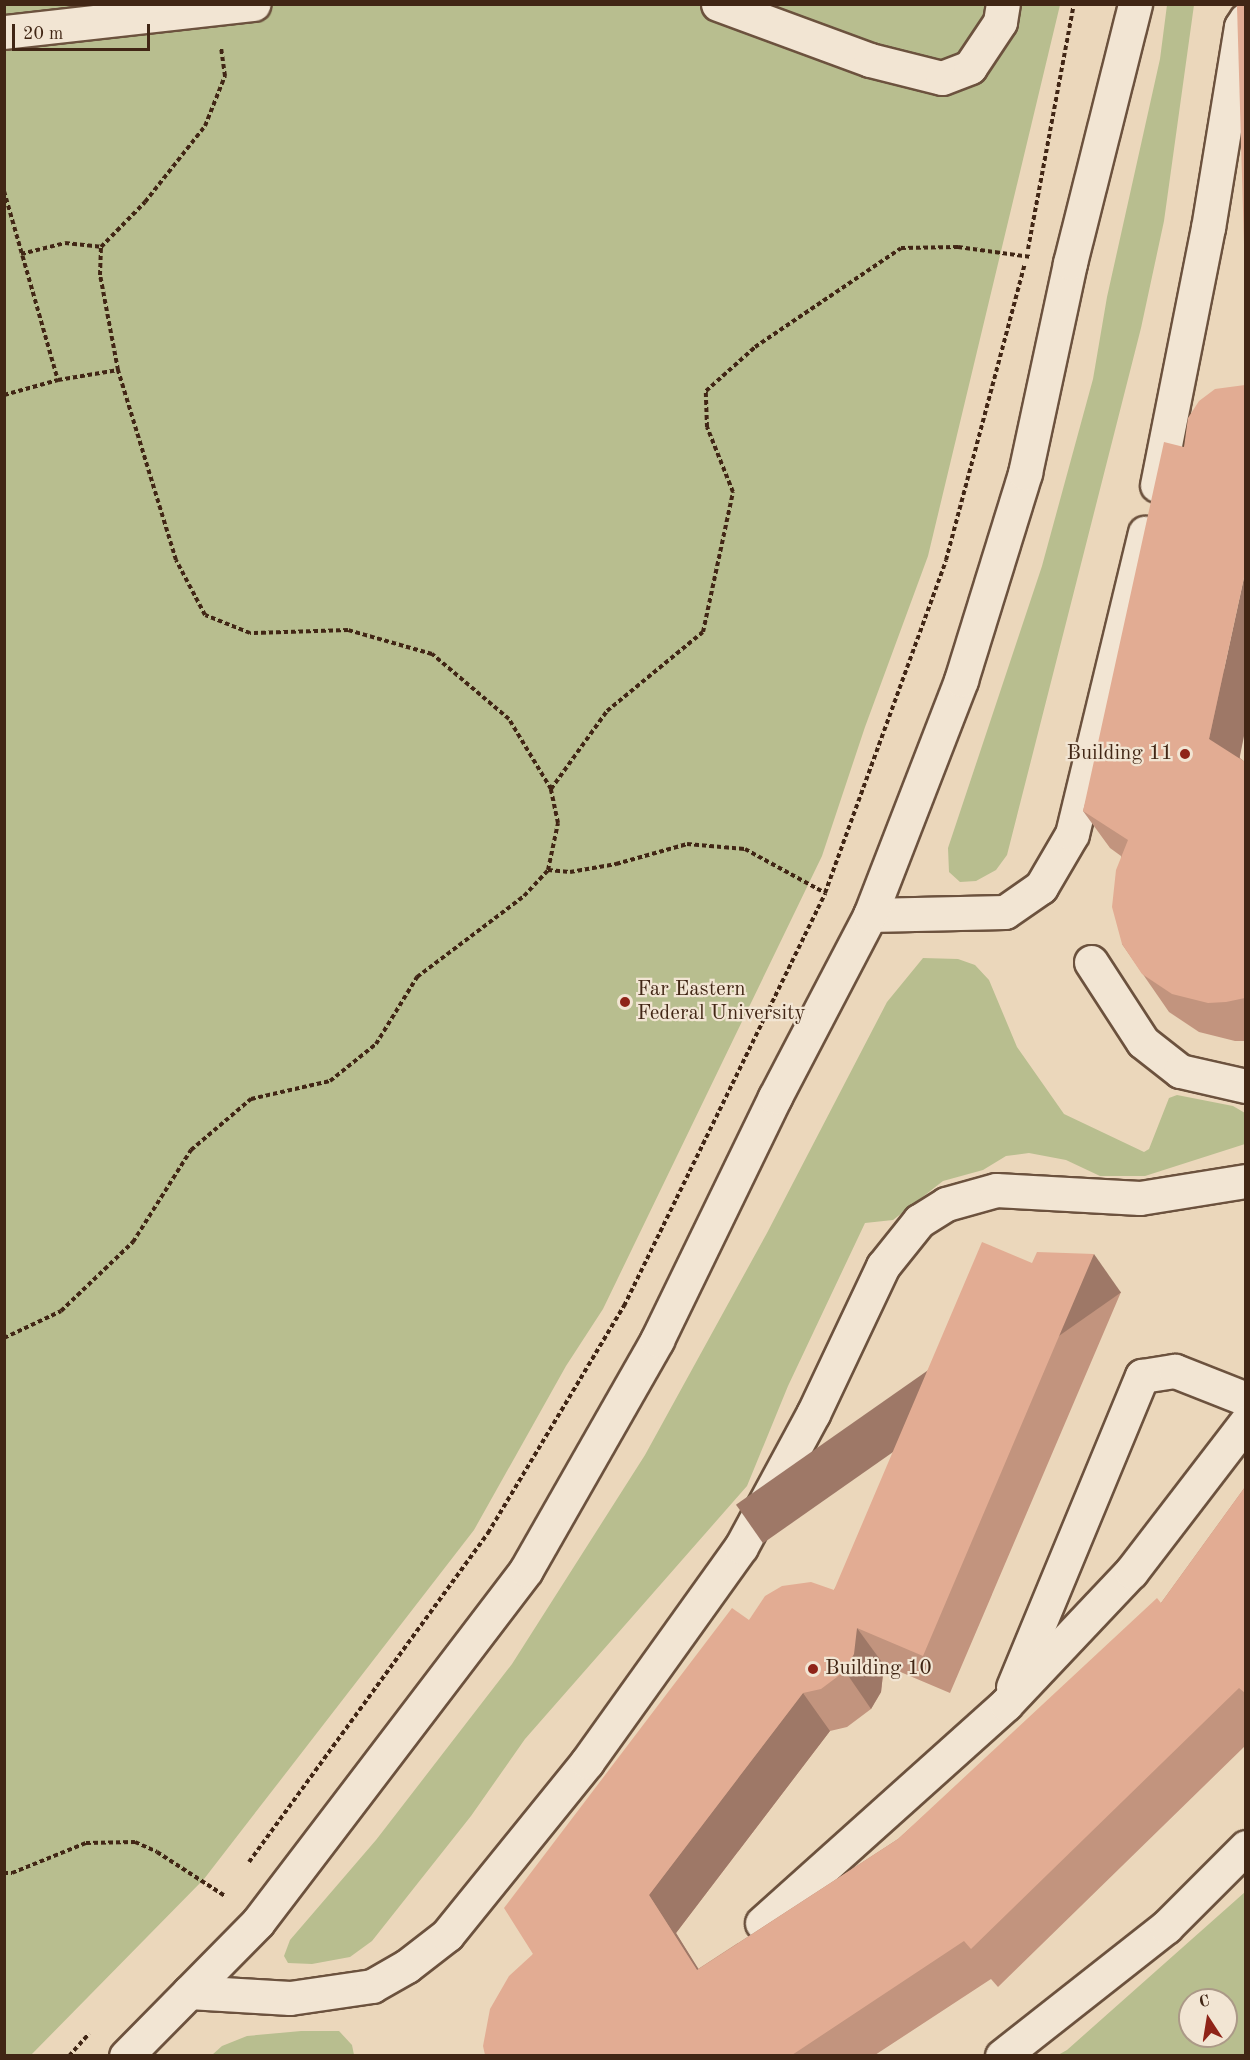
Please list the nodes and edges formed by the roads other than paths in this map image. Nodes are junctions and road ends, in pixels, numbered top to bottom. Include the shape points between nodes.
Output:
1 (253, 4) edge
2 (718, 4) edge
3 (1003, 4) edge
4 (1123, 4) edge
5 (1135, 4) edge
6 (1245, 19) edge
7 (4, 32) edge
8 (1126, 39) junction
9 (870, 915) junction
10 (1091, 962) dead end
11 (1245, 1086) edge
12 (1245, 1180) edge
13 (1245, 1400) edge
14 (1245, 1422) edge
15 (1006, 1704) junction
16 (1245, 1847) edge
17 (762, 1923) dead end
18 (189, 1992) junction
19 (126, 2055) edge
20 (1002, 2055) edge

1 - 7 street
2 - 3 street via 870,60 942,78 970,67 1000,22
4 - 8 street
5 - 8 street
6 - 9 street via 1163,460 1071,834 1041,887 1005,912
8 - 9 street via 1070,263 1025,473 960,680
9 - 18 street via 775,1097 657,1340 526,1570 258,1922
10 - 11 street via 1143,1042 1180,1071
12 - 18 street via 1140,1198 996,1190 946,1204 919,1221 883,1266 813,1414 741,1548 587,1762 447,1935 407,1966 372,1986 290,1998
13 - 15 street via 1175,1371 1142,1377
14 - 15 street via 1131,1572
15 - 17 street
16 - 20 street via 1166,1927
18 - 19 street

